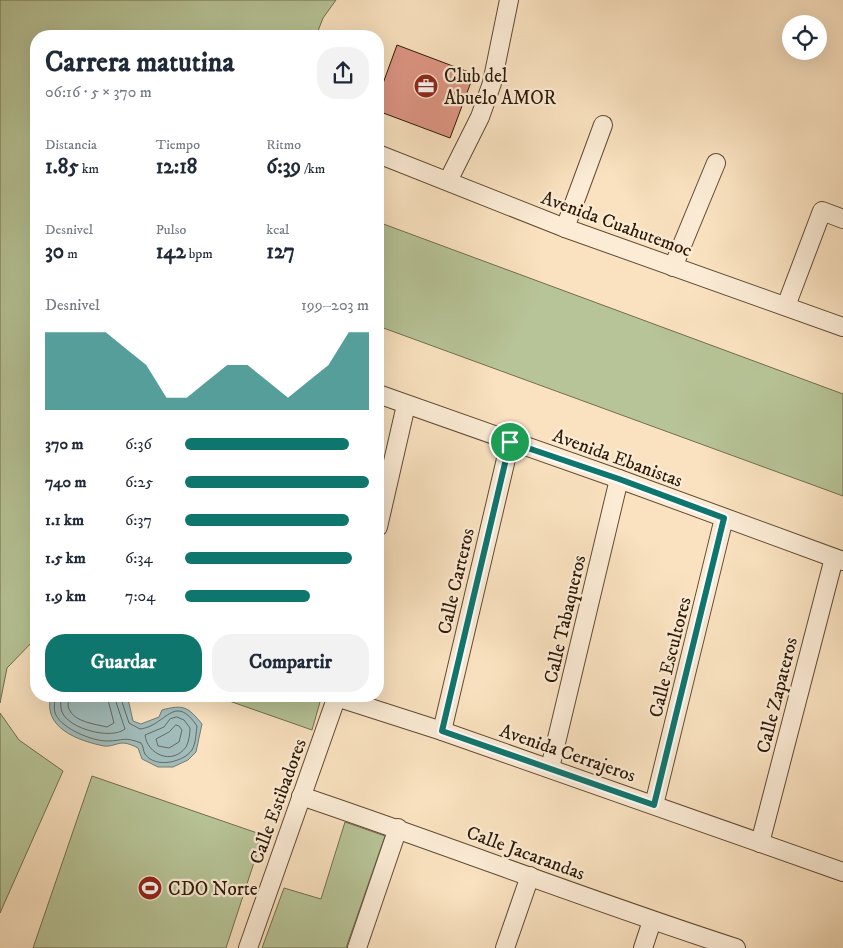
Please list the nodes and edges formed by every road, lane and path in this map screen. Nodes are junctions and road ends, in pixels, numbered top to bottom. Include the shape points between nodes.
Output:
1 (509, 0) edge
2 (603, 125) dead end
3 (384, 156) edge
4 (716, 163) dead end
5 (448, 181) junction
6 (843, 219) edge
7 (566, 228) junction
8 (672, 267) junction
9 (786, 306) junction
10 (843, 327) edge
11 (384, 396) edge
12 (406, 405) junction
13 (510, 442) junction
14 (619, 479) junction
15 (384, 501) edge
16 (724, 518) junction
17 (838, 560) edge
18 (334, 702) edge
19 (352, 702) edge
20 (442, 731) junction
21 (550, 768) junction
22 (301, 796) junction
23 (654, 805) junction
24 (398, 828) junction
25 (760, 843) junction
26 (843, 872) edge
27 (530, 876) junction
28 (652, 921) junction
29 (248, 948) edge
30 (357, 948) edge
31 (505, 948) edge
32 (643, 948) edge
33 (736, 948) edge

1 - 5 street via 492,83 480,117
2 - 7 street
3 - 5 street, Avenida Cuahutemoc
4 - 8 street
5 - 7 street, Avenida Cuahutemoc
6 - 9 street via 822,211
7 - 8 street, Avenida Cuahutemoc
8 - 9 street, Avenida Cuahutemoc
9 - 10 street, Avenida Cuahutemoc
11 - 12 street, Avenida Ebanistas
12 - 13 street, Avenida Ebanistas
12 - 15 street
13 - 14 street, Avenida Ebanistas
13 - 20 street, Calle Carteros
14 - 16 street, Avenida Ebanistas
14 - 21 street, Calle Tabaqueros
16 - 17 street, Avenida Ebanistas
16 - 23 street, Calle Escultores
17 - 25 street, Calle Zapateros
18 - 22 street, Calle Estibadores
19 - 20 street, Avenida Cerrajeros
20 - 21 street, Avenida Cerrajeros
21 - 23 street, Avenida Cerrajeros
22 - 24 street, Calle Jacarandas
22 - 29 street, Calle Estibadores
23 - 25 street, Avenida Cerrajeros
24 - 27 street, Calle Jacarandas
24 - 30 street
25 - 26 street, Avenida Cerrajeros
27 - 28 street, Calle Jacarandas
27 - 31 street
28 - 32 street
28 - 33 street, Calle Jacarandas

